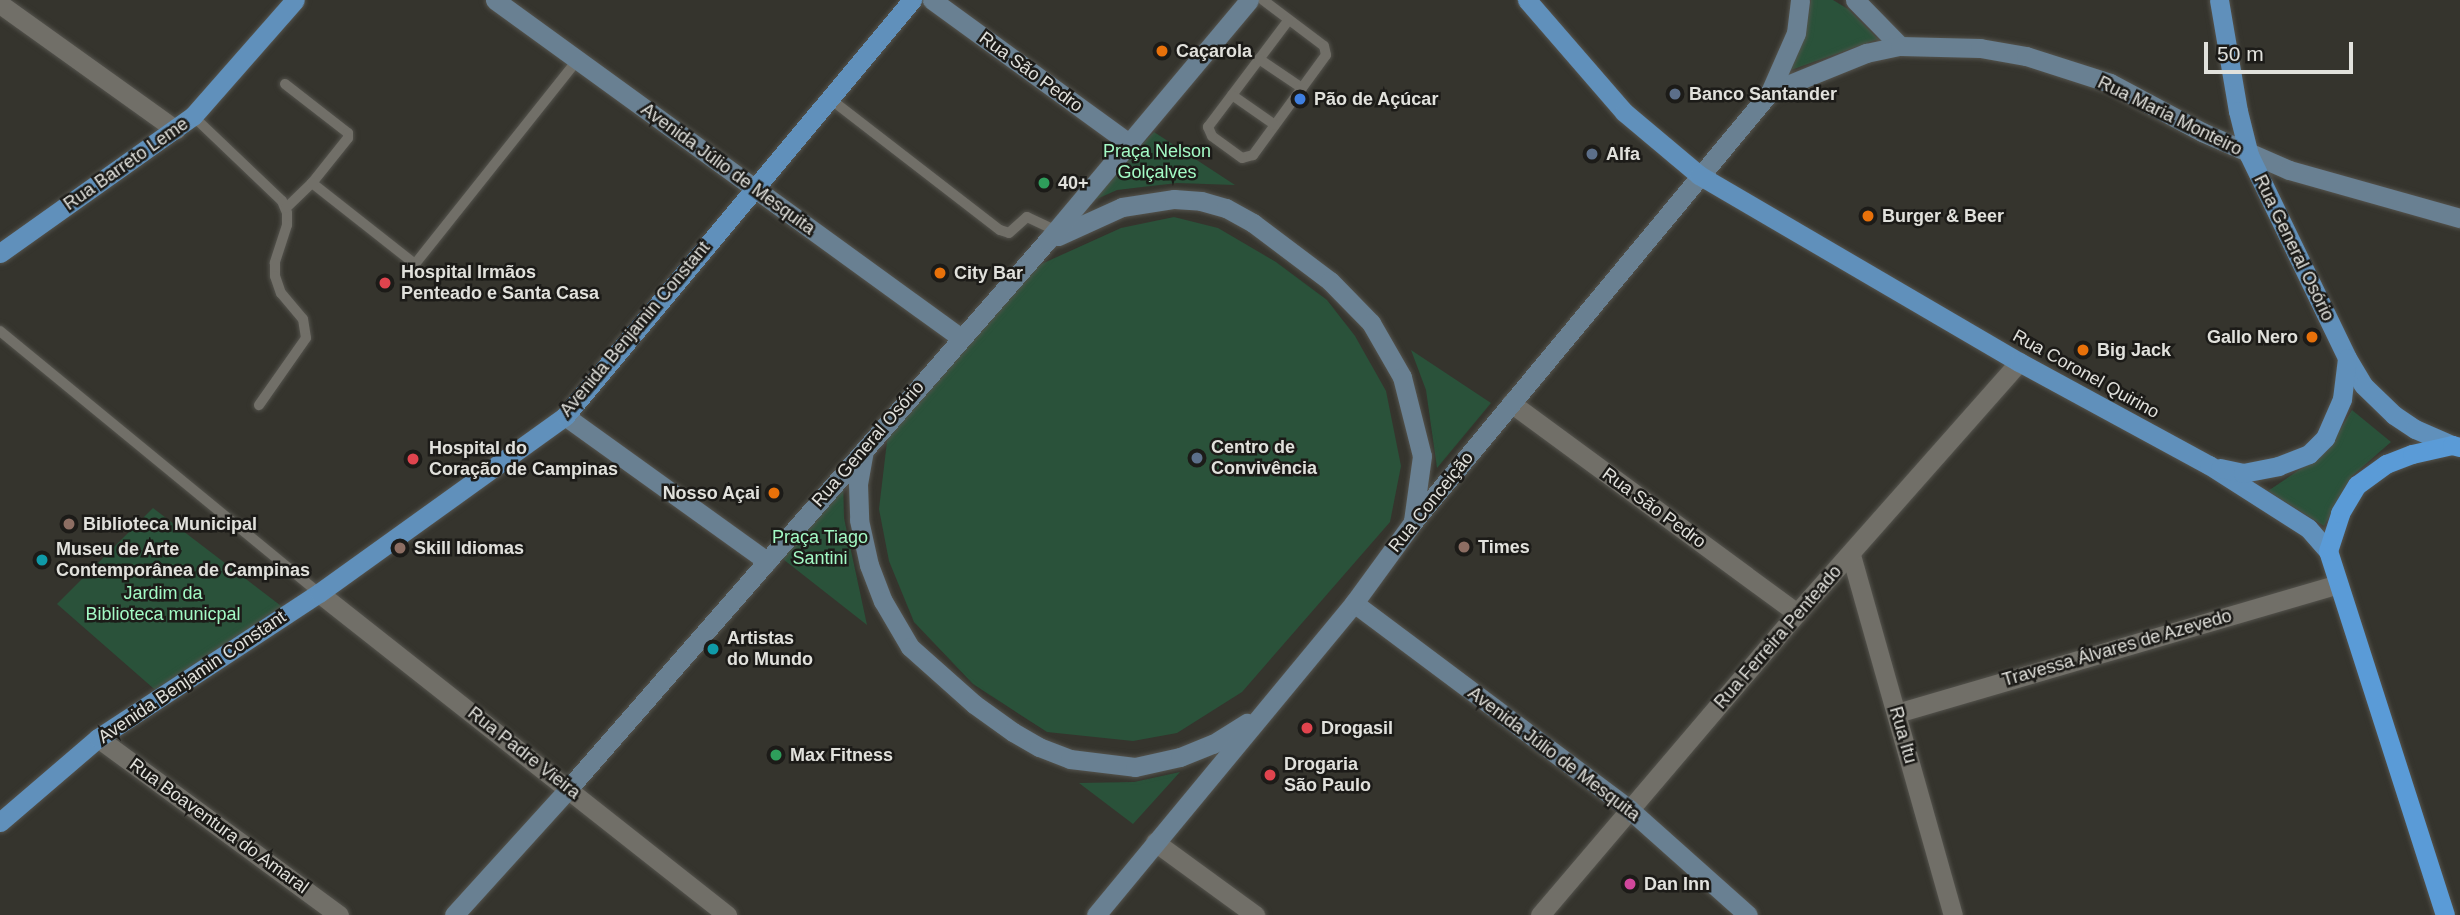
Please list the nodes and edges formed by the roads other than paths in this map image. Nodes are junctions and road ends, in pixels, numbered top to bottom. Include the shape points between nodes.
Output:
1 (295, 0) edge
2 (495, 0) edge
3 (912, 0) edge
4 (932, 0) edge
5 (1249, 0) edge
6 (1263, 0) edge
7 (1527, 0) edge
8 (1800, 0) edge
9 (1857, 0) edge
10 (2219, 0) edge
11 (0, 4) edge
12 (1288, 21) junction
13 (1899, 46) junction
14 (1259, 59) junction
15 (578, 60) junction
16 (285, 84) dead end
17 (1302, 88) junction
18 (1770, 92) junction
19 (1232, 95) junction
20 (829, 98) junction
21 (193, 116) junction
22 (1275, 125) junction
23 (176, 130) junction
24 (1129, 143) junction
25 (2249, 155) junction
26 (1699, 175) junction
27 (312, 183) junction
28 (753, 187) junction
29 (286, 208) junction
30 (2460, 218) edge
31 (1052, 236) junction
32 (0, 253) edge
33 (0, 331) edge
34 (961, 338) junction
35 (2347, 358) junction
36 (2020, 362) junction
37 (1511, 403) junction
38 (259, 405) dead end
39 (565, 416) junction
40 (2456, 446) edge
41 (864, 449) junction
42 (2208, 465) junction
43 (1413, 522) junction
44 (2328, 551) junction
45 (1851, 555) junction
46 (767, 561) junction
47 (2338, 584) junction
48 (319, 593) junction
49 (1354, 603) junction
50 (1797, 613) junction
51 (1897, 713) junction
52 (1262, 715) junction
53 (98, 738) junction
54 (569, 788) junction
55 (1629, 809) junction
56 (0, 822) edge
57 (1155, 842) junction
58 (340, 915) edge
59 (454, 915) edge
60 (727, 915) edge
61 (1096, 915) edge
62 (1255, 915) edge
63 (1540, 915) edge
64 (1748, 915) edge
65 (1953, 915) edge
66 (2445, 915) edge

1 - 21 main road, Rua Barreto Leme
2 - 15 main road, Avenida Júlio de Mesquita
3 - 20 main road, Avenida Benjamin Constant
4 - 24 main road, Rua São Pedro
5 - 24 main road, Rua General Osório
6 - 12 lane
7 - 26 main road, Rua Coronel Quirino via 1624,111
8 - 18 main road via 1796,33
9 - 13 main road
10 - 25 main road, Rua General Osório
11 - 23 street
12 - 14 lane
12 - 17 lane via 1326,50
13 - 18 main road, Rua Maria Monteiro via 1866,54
13 - 25 main road, Rua Maria Monteiro via 1980,48 2026,56 2110,83
14 - 17 lane
14 - 19 lane
15 - 27 lane via 415,264
15 - 28 main road, Avenida Júlio de Mesquita
16 - 27 lane via 348,133
17 - 22 lane
18 - 26 main road, Rua Conceição
19 - 22 lane
19 - 22 lane via 1208,127 1242,158 1253,155
20 - 28 main road, Avenida Benjamin Constant
20 - 31 lane via 1005,233 1027,216
21 - 23 main road, Rua Barreto Leme
21 - 29 lane
23 - 32 main road, Rua Barreto Leme
24 - 31 main road, Rua General Osório
25 - 30 main road, Rua Maria Monteiro
25 - 35 main road, Rua General Osório
26 - 36 main road, Rua Coronel Quirino
26 - 37 main road, Rua Conceição
27 - 29 lane
28 - 34 main road, Avenida Júlio de Mesquita
28 - 39 main road, Avenida Benjamin Constant
29 - 38 lane via 287,225 275,276 281,293 303,318 306,338
31 - 34 main road, Rua General Osório
31 - 43 main road via 1122,207 1174,199 1226,208 1284,244 1330,281 1371,323 1402,377 1422,456
33 - 48 lane
34 - 41 main road, Rua General Osório
35 - 40 main road, Rua General Osório via 2363,385 2394,415
35 - 42 main road via 2342,399 2325,438 2309,454 2243,473
36 - 42 main road, Rua Coronel Quirino
36 - 45 street, Rua Ferreira Penteado
37 - 43 main road, Rua Conceição
37 - 50 street, Rua São Pedro
39 - 46 main road
39 - 48 main road, Avenida Benjamin Constant
40 - 44 highway via 2386,464 2357,485 2340,513
41 - 46 main road, Rua General Osório
41 - 52 main road via 858,484 859,520 883,601 910,647 1013,732 1070,759 1135,767 1213,744
42 - 44 main road, Rua Coronel Quirino via 2308,528
43 - 49 main road, Rua Conceição
44 - 47 highway, Rua Coronel Quirino
45 - 50 street, Rua Ferreira Penteado
45 - 51 street, Rua Itu
46 - 54 main road, Rua General Osório
47 - 51 street, Travessa Álvares de Azevedo
47 - 66 highway, Rua Coronel Quirino
48 - 53 main road, Avenida Benjamin Constant
48 - 54 street, Rua Padre Vieira
49 - 52 main road, Rua Conceição
49 - 55 main road, Avenida Júlio de Mesquita
50 - 55 street, Rua Ferreira Penteado
51 - 65 street, Rua Itu
52 - 57 main road, Rua Conceição
53 - 56 main road, Avenida Benjamin Constant
53 - 58 street, Rua Boaventura do Amaral
54 - 59 main road, Rua General Osório
54 - 60 street, Rua Padre Vieira
55 - 63 street, Rua Ferreira Penteado
55 - 64 main road, Avenida Júlio de Mesquita
57 - 61 main road, Rua Conceição
57 - 62 street

